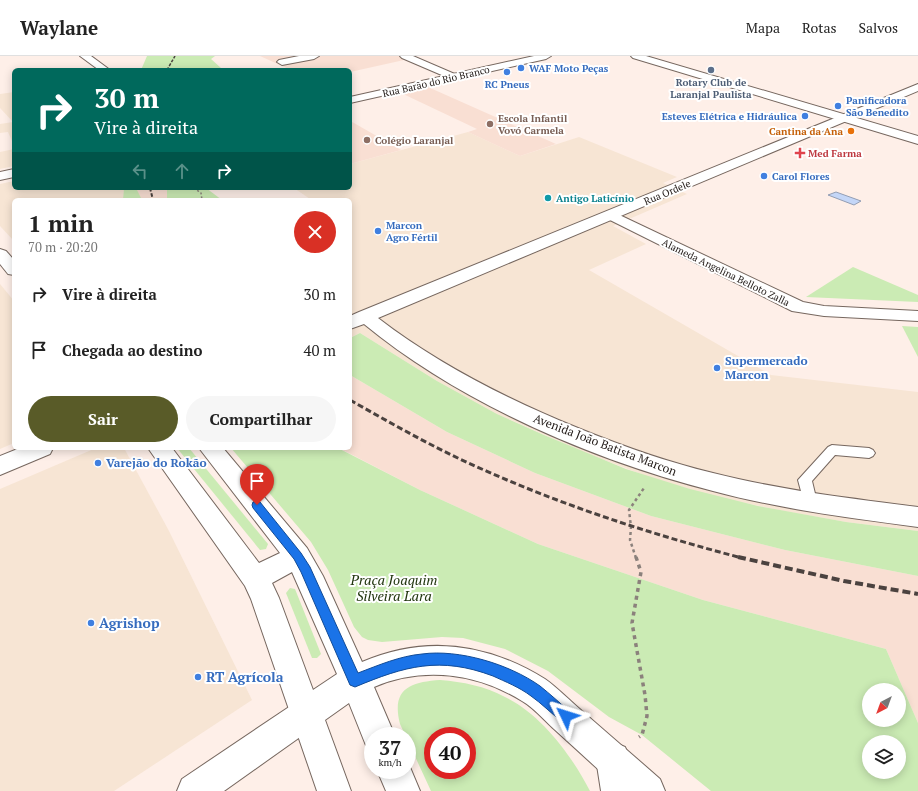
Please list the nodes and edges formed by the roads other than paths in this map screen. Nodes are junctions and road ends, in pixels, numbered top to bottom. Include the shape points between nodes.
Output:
1 (85, 56) edge
2 (314, 56) edge
3 (405, 56) edge
4 (546, 56) edge
5 (636, 56) edge
6 (282, 62) dead end
7 (102, 68) edge
8 (454, 77) junction
9 (918, 87) edge
10 (352, 100) edge
11 (844, 118) junction
12 (918, 140) edge
13 (12, 173) edge
14 (0, 176) edge
15 (611, 215) junction
16 (0, 254) edge
17 (12, 268) edge
18 (918, 316) edge
19 (358, 320) edge
20 (37, 450) edge
21 (160, 450) edge
22 (212, 450) edge
23 (869, 453) dead end
24 (0, 466) edge
25 (810, 502) junction
26 (918, 517) edge
27 (298, 556) junction
28 (255, 578) junction
29 (355, 680) junction
30 (306, 714) junction
31 (375, 727) edge
32 (613, 759) junction
33 (398, 779) edge
34 (194, 791) edge
35 (334, 791) edge
36 (403, 791) edge
37 (618, 791) edge
38 (648, 791) edge

1 - 7 main road
2 - 6 main road
3 - 8 main road
4 - 8 main road, Rua Barão do Rio Branco
5 - 11 main road
8 - 10 main road, Rua Barão do Rio Branco
9 - 11 main road, Rua Ordele
11 - 12 main road
11 - 15 main road, Rua Ordele
13 - 14 main road
15 - 18 main road, Alameda Angelina Belloto Zalla via 798,307 824,311
15 - 19 main road, Rua Ordele
16 - 17 main road
19 - 25 main road, Avenida João Batista Marcon via 386,334 468,387 553,427 650,464 732,488
20 - 24 main road
21 - 28 main road
22 - 27 main road
23 - 25 lane via 832,450 805,480
25 - 26 main road, Avenida João Batista Marcon
27 - 28 main road
27 - 29 main road
28 - 30 main road via 265,598
29 - 30 main road
29 - 31 main road
29 - 32 main road via 388,667 421,660 441,658 481,666 516,679 535,691
30 - 34 main road
30 - 35 main road
32 - 37 main road
32 - 38 main road
33 - 36 main road

